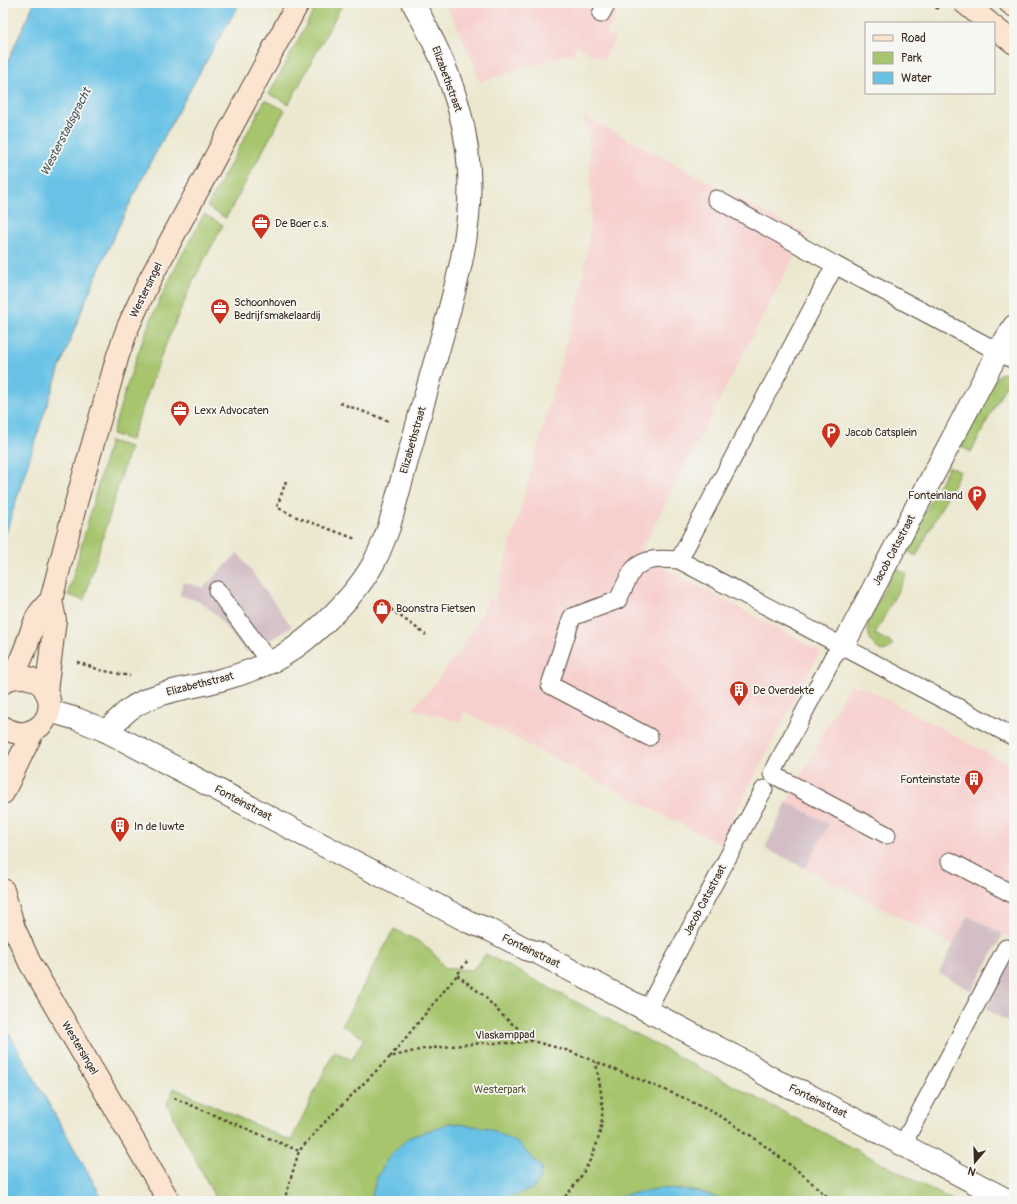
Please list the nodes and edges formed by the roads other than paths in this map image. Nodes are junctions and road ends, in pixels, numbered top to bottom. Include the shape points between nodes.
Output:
1 (298, 3) edge
2 (413, 3) edge
3 (965, 3) edge
4 (1010, 3) edge
5 (1014, 6) edge
6 (988, 22) edge
7 (995, 28) edge
8 (1014, 43) edge
9 (716, 199) dead end
10 (835, 265) junction
11 (1014, 326) edge
12 (1006, 356) edge
13 (679, 560) junction
14 (217, 590) dead end
15 (51, 600) junction
16 (843, 646) junction
17 (270, 663) junction
18 (6, 681) edge
19 (48, 701) junction
20 (3, 727) edge
21 (34, 731) junction
22 (106, 731) junction
23 (1014, 736) edge
24 (649, 737) dead end
25 (768, 781) junction
26 (3, 792) edge
27 (887, 835) dead end
28 (950, 861) dead end
29 (3, 890) edge
30 (1014, 895) edge
31 (1006, 948) dead end
32 (647, 1010) junction
33 (903, 1144) junction
34 (169, 1201) edge
35 (1009, 1201) edge

1 - 15 main road, Westersingel via 149,281 128,327 102,410
2 - 17 street, Elizabethstraat via 435,43 459,108 470,190 462,260 389,527 372,567 330,618
3 - 6 main road
4 - 5 main road
7 - 8 main road
9 - 10 lane
10 - 12 lane
10 - 13 lane
11 - 12 street, Jacob Catsstraat
12 - 16 street, Jacob Catsstraat
13 - 16 lane
13 - 24 lane via 647,561 634,569 618,600 572,617 550,686
14 - 17 lane
15 - 18 main road, Westersingel via 38,616 20,662
15 - 19 main road, Westersingel via 55,620
16 - 23 lane
16 - 25 lane, Jacob Catsstraat via 833,658
17 - 22 street, Elizabethstraat via 219,681 143,701 129,709
18 - 19 main road, Westersingel via 16,677 34,679 41,685
19 - 21 main road, Westersingel via 46,718
19 - 22 street, Fonteinstraat via 77,719
20 - 21 main road via 16,733
21 - 26 main road, Westersingel
22 - 32 street, Fonteinstraat via 469,922 538,953
25 - 27 lane
25 - 32 lane, Jacob Catsstraat
28 - 30 lane
29 - 34 main road, Westersingel via 14,928 30,963
31 - 33 lane
32 - 33 street, Fonteinstraat via 785,1085
33 - 35 street, Fonteinstraat

